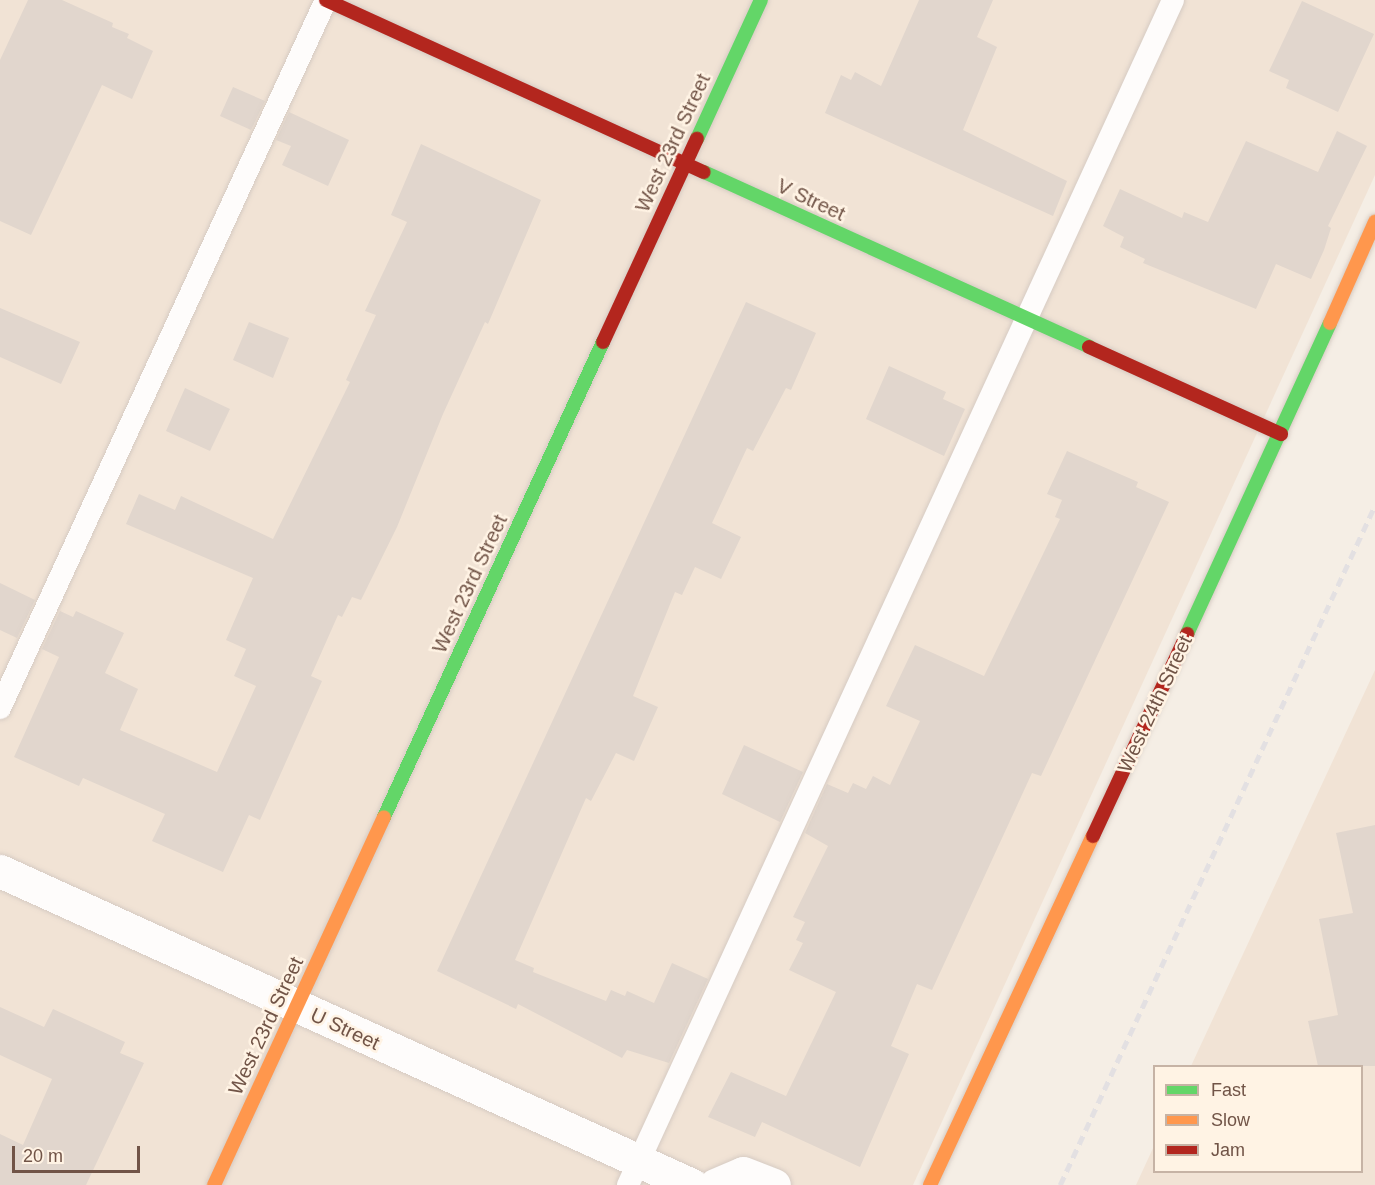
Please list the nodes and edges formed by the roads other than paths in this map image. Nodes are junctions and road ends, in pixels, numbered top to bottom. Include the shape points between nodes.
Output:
1 (326, 0) edge
2 (761, 0) edge
3 (1173, 0) edge
4 (685, 164) junction
5 (1375, 222) edge
6 (1026, 320) junction
7 (1281, 434) junction
8 (0, 708) edge
9 (0, 871) edge
10 (296, 1007) junction
11 (633, 1174) edge
12 (214, 1185) edge
13 (692, 1185) edge
14 (715, 1185) edge
15 (774, 1185) edge
16 (930, 1185) edge

1 - 4 street, V Street
1 - 8 lane
2 - 4 street, West 23rd Street
3 - 6 lane
4 - 6 street, V Street
4 - 10 street, West 23rd Street
5 - 7 street, West 24th Street
6 - 7 street, V Street
6 - 11 lane
7 - 16 street, West 24th Street
9 - 10 street, U Street
10 - 11 street, U Street
10 - 12 street, West 23rd Street
11 - 13 street, U Street
14 - 15 street via 743,1173

